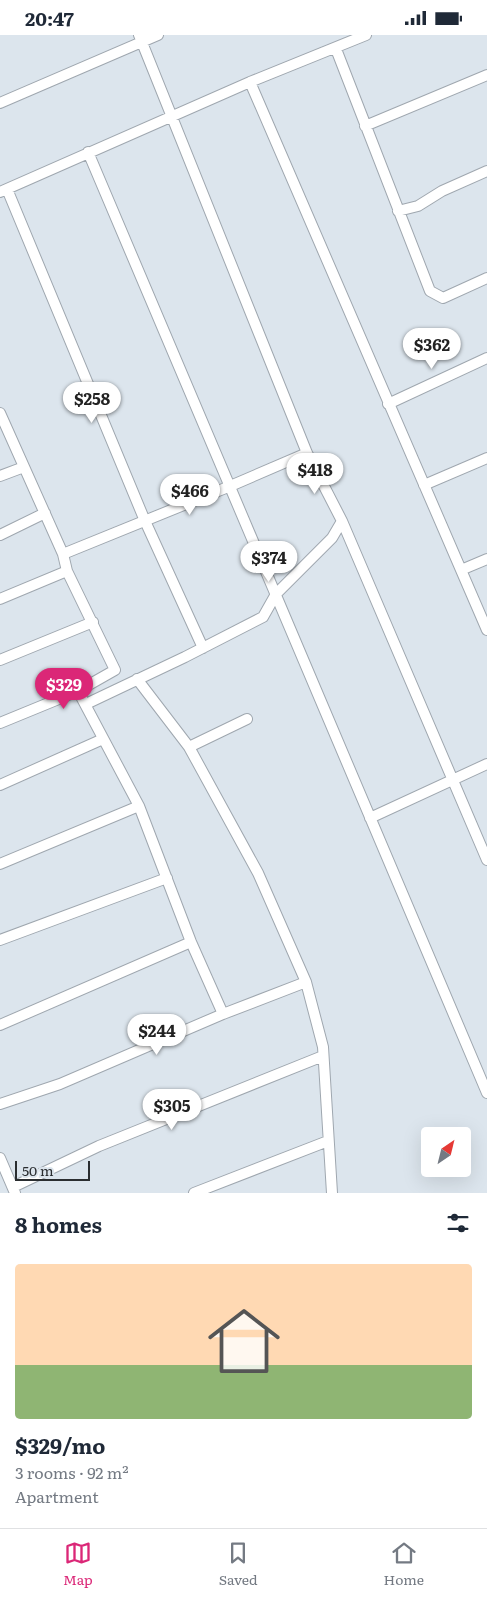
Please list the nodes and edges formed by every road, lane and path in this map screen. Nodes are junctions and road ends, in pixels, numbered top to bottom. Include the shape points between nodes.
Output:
1 (158, 35) edge
2 (366, 35) edge
3 (140, 39) edge
4 (336, 49) junction
5 (487, 75) edge
6 (250, 83) junction
7 (0, 103) edge
8 (172, 119) junction
9 (365, 126) junction
10 (88, 152) junction
11 (487, 171) edge
12 (4, 191) edge
13 (398, 211) junction
14 (487, 277) edge
15 (487, 358) edge
16 (388, 404) junction
17 (1, 416) edge
18 (307, 453) junction
19 (487, 458) edge
20 (24, 467) junction
21 (0, 477) edge
22 (424, 485) junction
23 (228, 487) junction
24 (45, 513) junction
25 (145, 521) junction
26 (342, 521) junction
27 (0, 535) edge
28 (63, 554) junction
29 (487, 559) edge
30 (461, 570) junction
31 (67, 571) junction
32 (276, 593) junction
33 (0, 599) edge
34 (93, 622) junction
35 (487, 630) edge
36 (203, 648) junction
37 (0, 660) edge
38 (137, 679) junction
39 (78, 691) junction
40 (86, 704) junction
41 (246, 719) dead end
42 (0, 723) edge
43 (103, 739) junction
44 (189, 747) junction
45 (487, 764) edge
46 (453, 780) junction
47 (0, 785) edge
48 (139, 806) junction
49 (370, 817) junction
50 (487, 860) edge
51 (0, 865) edge
52 (167, 878) junction
53 (0, 940) edge
54 (191, 943) junction
55 (306, 982) junction
56 (223, 1014) junction
57 (0, 1025) edge
58 (323, 1056) junction
59 (487, 1093) edge
60 (0, 1104) edge
61 (328, 1141) junction
62 (0, 1158) edge
63 (14, 1190) edge
64 (194, 1193) edge
65 (332, 1193) edge

1 - 3 street
2 - 4 street
3 - 7 street
3 - 8 street
4 - 6 street
4 - 9 street
5 - 9 street
6 - 8 street
6 - 16 street
8 - 10 street
8 - 18 street
9 - 13 street
10 - 12 street
10 - 23 street
11 - 13 street via 442,191 418,206
12 - 25 street
13 - 14 street via 430,291 443,297
15 - 16 street
16 - 22 street
17 - 20 street
18 - 23 street
18 - 26 street
19 - 22 street
20 - 21 street
20 - 24 street
22 - 30 street
23 - 25 street
23 - 32 street
24 - 27 street
24 - 28 street
25 - 28 street
25 - 36 street
26 - 32 street via 332,537
26 - 46 street
28 - 31 street
29 - 30 street
30 - 35 street
31 - 33 street
31 - 34 street
32 - 36 street via 263,617
32 - 49 street
34 - 37 street
34 - 39 street via 115,671
36 - 38 street
38 - 40 street
38 - 44 street
39 - 40 street
39 - 42 street
40 - 43 street
41 - 44 street
43 - 47 street
43 - 48 street
44 - 55 street via 258,873
45 - 46 street
46 - 49 street
46 - 50 street
48 - 51 street
48 - 52 street
49 - 59 street
52 - 53 street
52 - 54 street
54 - 56 street
54 - 57 street
55 - 56 street
55 - 58 street
56 - 60 street via 60,1085
58 - 61 street
58 - 63 street via 99,1147
61 - 64 street
61 - 65 street
62 - 63 street

